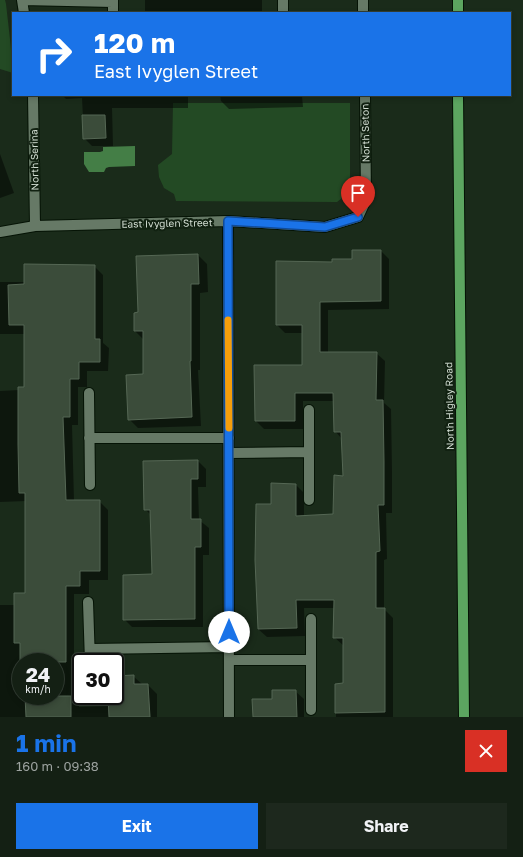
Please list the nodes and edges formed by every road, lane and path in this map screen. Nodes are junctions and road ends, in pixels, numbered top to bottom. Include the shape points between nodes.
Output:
1 (22, 0) edge
2 (283, 0) edge
3 (363, 0) edge
4 (458, 0) edge
5 (113, 1) edge
6 (24, 12) edge
7 (113, 12) edge
8 (283, 12) edge
9 (364, 12) edge
10 (458, 12) edge
11 (33, 96) edge
12 (364, 96) edge
13 (458, 96) edge
14 (358, 217) joint
15 (228, 221) junction
16 (35, 226) junction
17 (0, 232) edge
18 (89, 393) dead end
19 (309, 410) dead end
20 (89, 438) junction
21 (229, 438) junction
22 (309, 452) junction
23 (229, 453) junction
24 (90, 485) dead end
25 (309, 500) dead end
26 (88, 602) dead end
27 (311, 619) dead end
28 (229, 647) junction
29 (90, 649) junction
30 (90, 653) edge
31 (229, 660) junction
32 (311, 660) junction
33 (311, 710) dead end
34 (229, 717) edge
35 (464, 717) edge

1 - 5 street
1 - 6 street
2 - 8 street
3 - 9 street
4 - 10 main road
5 - 7 street
11 - 16 street, North Serina
12 - 14 street, North Seton via 366,200
13 - 35 main road, North Higley Road
14 - 15 street, East Ivyglen Street via 325,227
15 - 16 street, East Ivyglen Street
15 - 21 street
16 - 17 street, East Ivyglen Street
18 - 20 street
19 - 22 street
20 - 21 street
20 - 24 street
21 - 23 street
22 - 23 street
22 - 25 street
23 - 28 street
26 - 29 street
27 - 32 street
28 - 29 street
28 - 31 street
29 - 30 street
31 - 32 street
31 - 34 street
32 - 33 street

